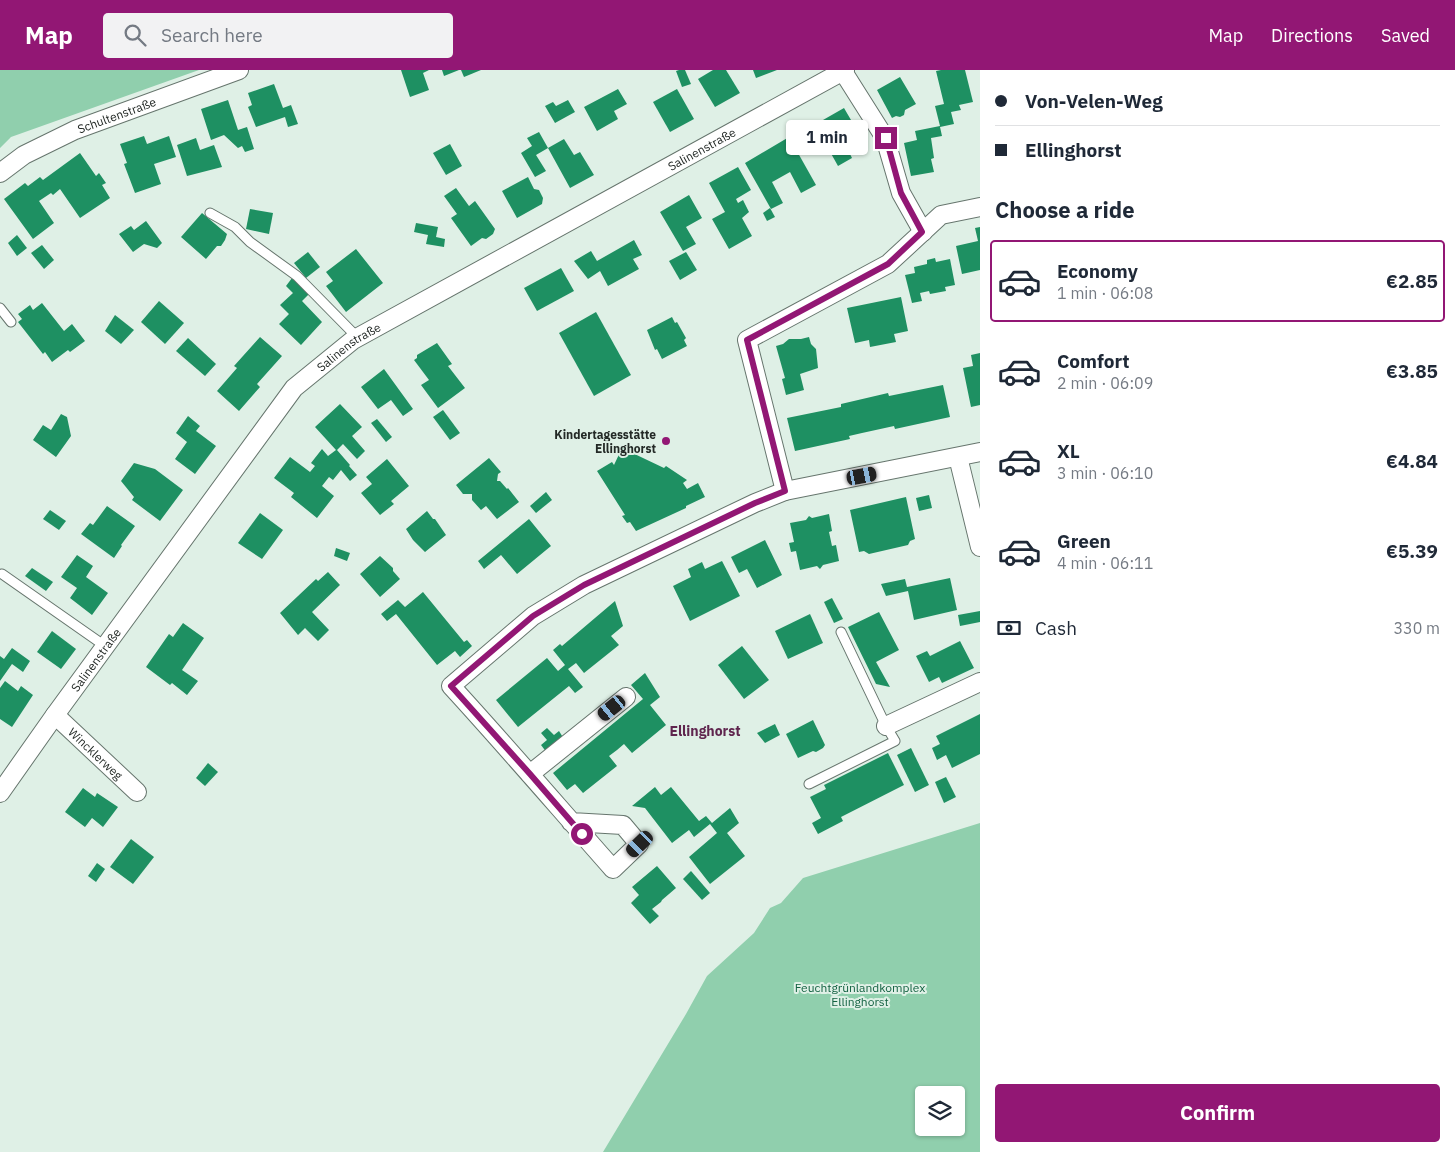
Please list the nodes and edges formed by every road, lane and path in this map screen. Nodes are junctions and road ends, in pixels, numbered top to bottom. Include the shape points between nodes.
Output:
1 (239, 70) edge
2 (843, 70) edge
3 (0, 174) edge
4 (980, 207) edge
5 (210, 213) dead end
6 (922, 232) junction
7 (0, 308) edge
8 (11, 322) dead end
9 (358, 338) junction
10 (980, 452) edge
11 (958, 457) junction
12 (785, 491) junction
13 (980, 547) edge
14 (2, 574) dead end
15 (841, 632) dead end
16 (105, 646) junction
17 (980, 682) edge
18 (626, 697) dead end
19 (55, 715) junction
20 (886, 726) junction
21 (530, 774) junction
22 (809, 784) dead end
23 (137, 792) dead end
24 (0, 793) edge
25 (571, 822) dead end

1 - 3 street, Schultenstraße via 75,130 24,155
2 - 6 street via 886,138 901,193
2 - 9 street, Salinenstraße
4 - 6 street via 941,215
5 - 9 lane via 235,226 250,242 297,276
6 - 12 street via 888,264 747,340
7 - 8 lane
9 - 16 street, Salinenstraße via 294,388
10 - 11 street
11 - 12 street
11 - 13 street
12 - 21 street via 584,585 533,616 451,686
14 - 16 lane
15 - 20 lane
16 - 19 street, Salinenstraße
17 - 20 street
18 - 21 street
19 - 23 street, Wincklerweg
19 - 24 street, Salinenstraße
20 - 22 lane via 895,741
21 - 25 street

